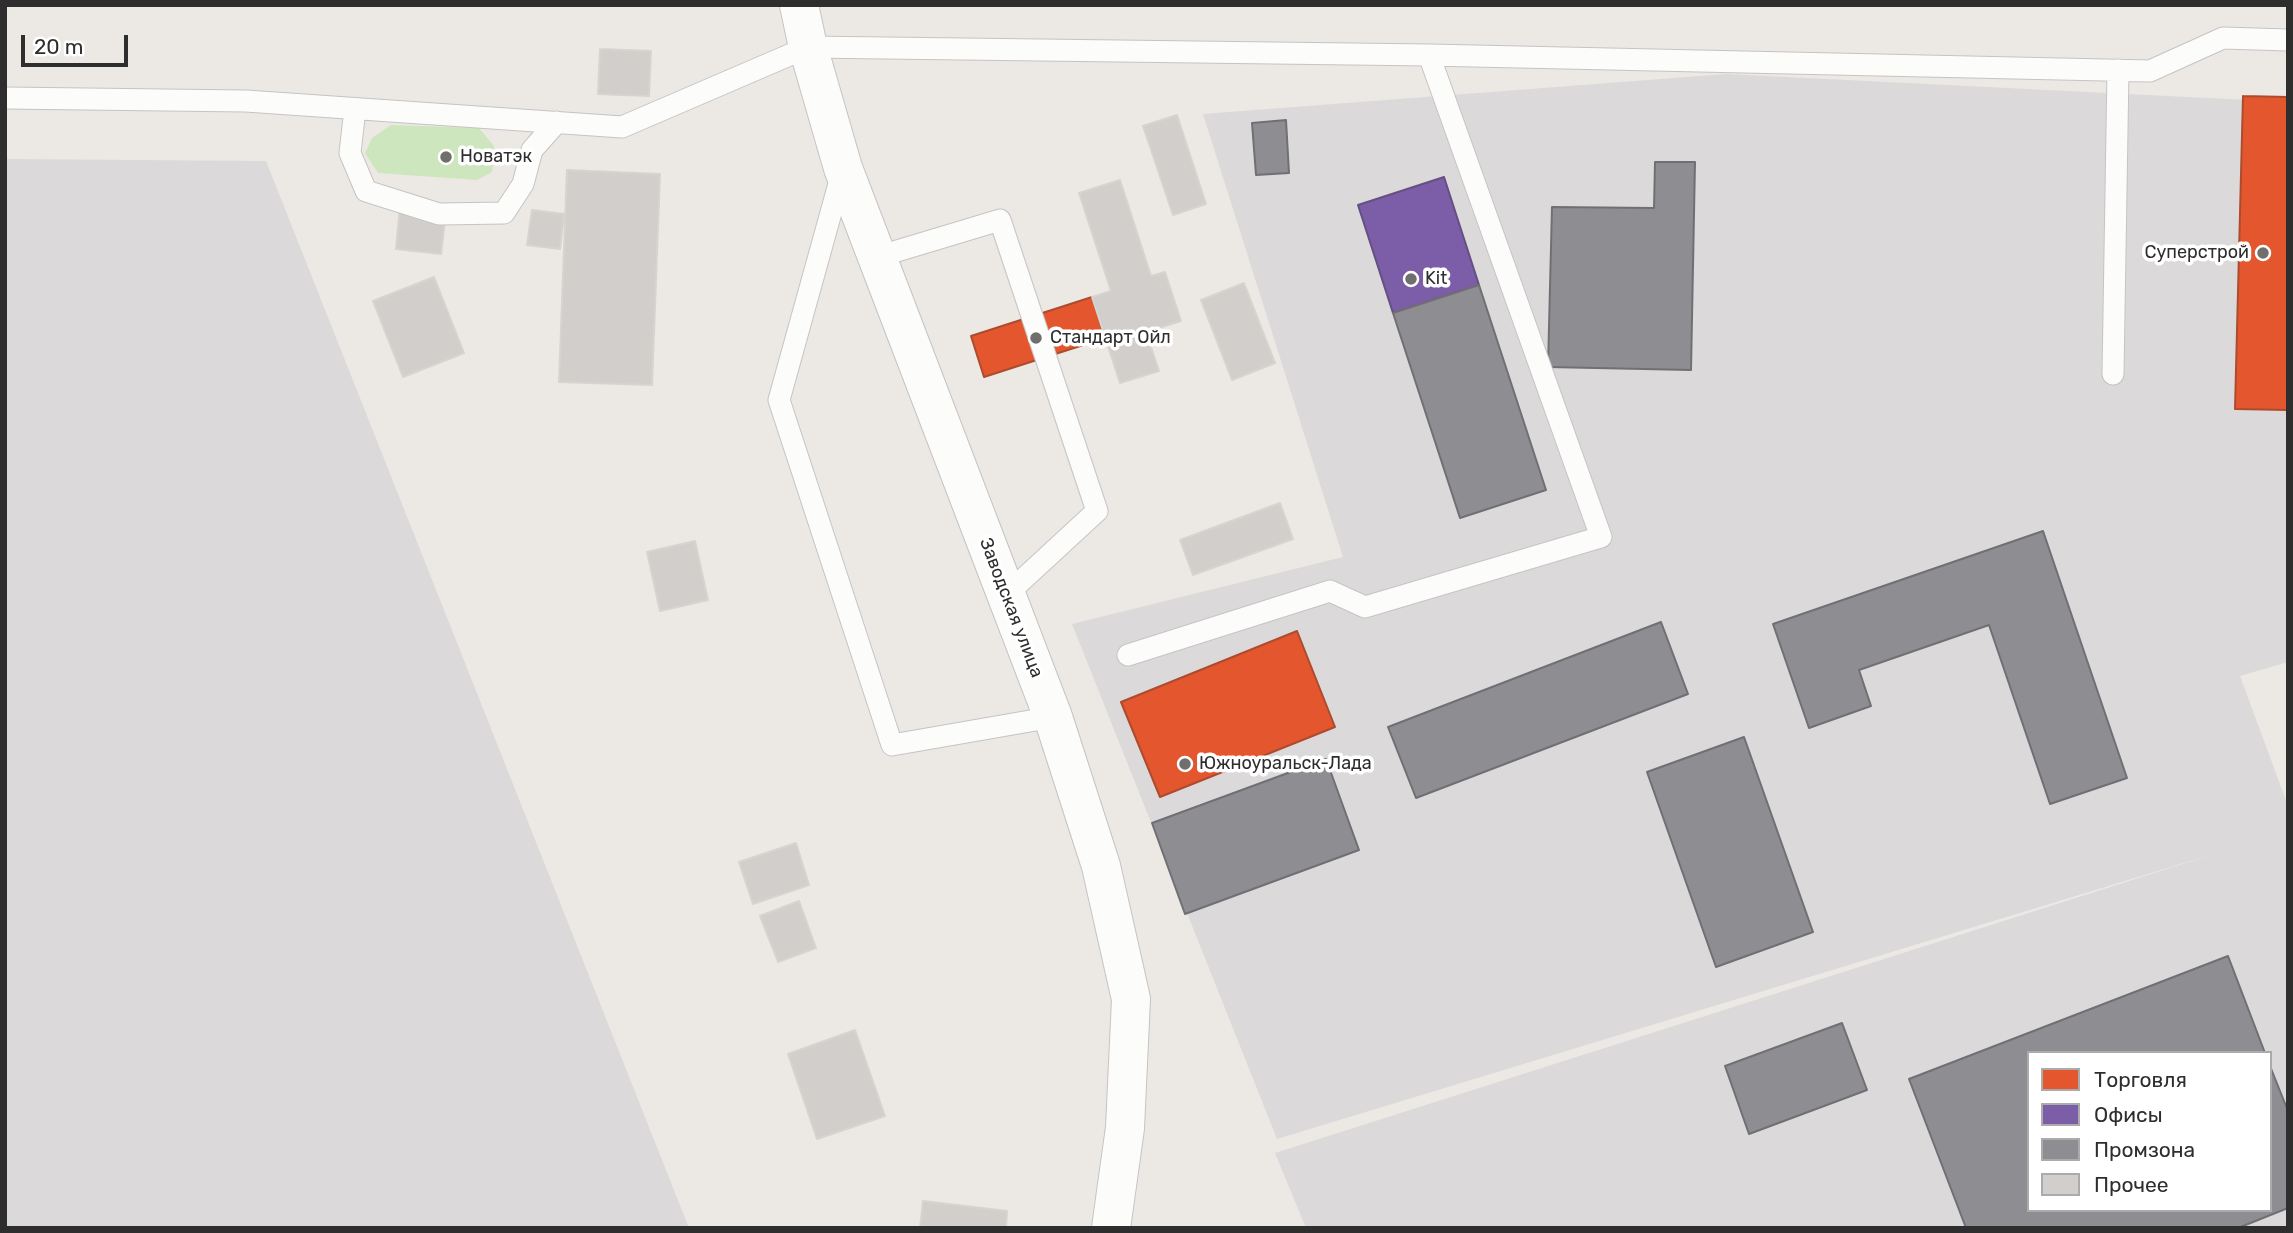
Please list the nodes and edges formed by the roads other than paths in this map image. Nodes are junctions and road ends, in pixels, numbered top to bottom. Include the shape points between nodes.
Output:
1 (799, 5) edge
2 (2288, 40) edge
3 (808, 47) junction
4 (1429, 55) junction
5 (2118, 70) junction
6 (5, 98) edge
7 (355, 108) junction
8 (557, 122) junction
9 (843, 168) junction
10 (877, 257) junction
11 (2113, 374) dead end
12 (1006, 595) junction
13 (1128, 655) dead end
14 (1053, 717) junction
15 (1111, 1228) edge

1 - 3 street, Заводская улица
2 - 5 lane via 2223,38 2150,71
3 - 4 lane
3 - 8 lane via 622,127
3 - 9 street, Заводская улица
4 - 5 lane
4 - 13 lane via 1601,537 1365,607 1330,592
5 - 11 lane
6 - 7 lane via 246,101
7 - 8 lane
7 - 8 lane via 350,153 366,191 439,214 504,213 523,184 532,150
9 - 10 street, Заводская улица
9 - 14 lane via 779,400 892,745
10 - 12 street, Заводская улица
10 - 12 lane via 1000,220 1097,511
12 - 14 street, Заводская улица
14 - 15 street, Заводская улица via 1101,866 1131,999 1125,1128

